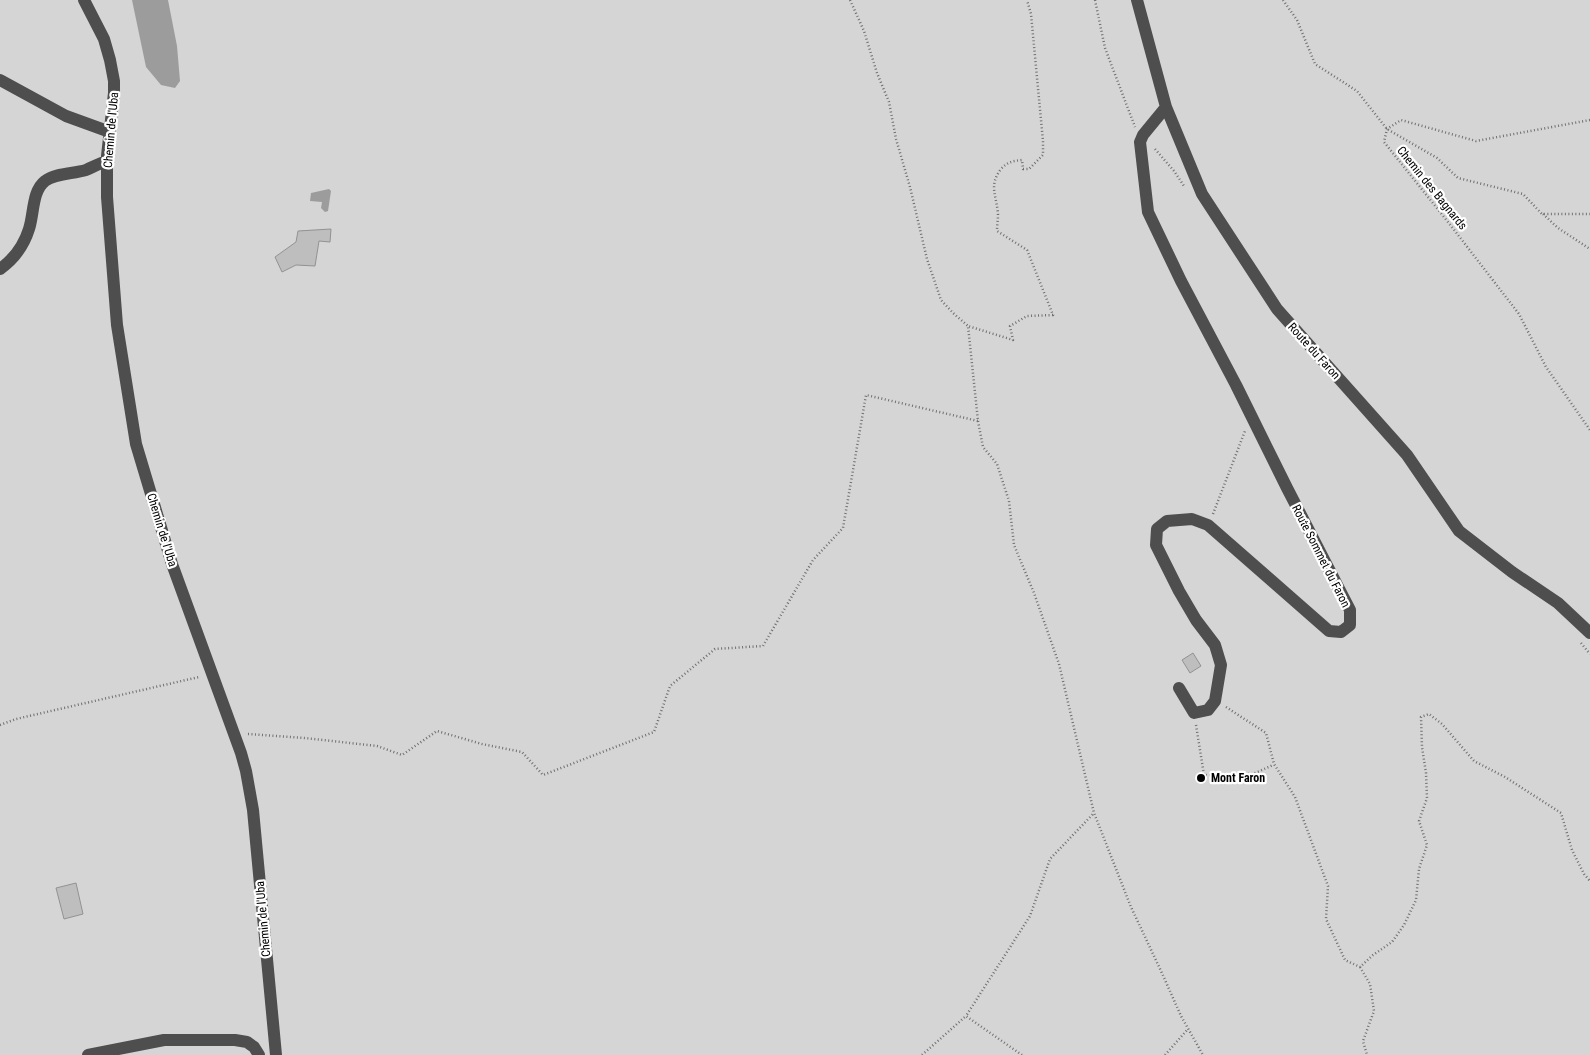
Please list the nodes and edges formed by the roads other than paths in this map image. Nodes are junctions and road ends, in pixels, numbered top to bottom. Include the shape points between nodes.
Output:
1 (84, 0) edge
2 (1137, 0) edge
3 (0, 80) edge
4 (1166, 107) junction
5 (110, 132) junction
6 (107, 161) junction
7 (0, 269) edge
8 (1590, 633) edge
9 (1179, 688) dead end
10 (88, 1055) edge
11 (259, 1055) edge
12 (276, 1055) edge

1 - 5 street, Chemin de l'Uba via 104,39 110,60 114,86
2 - 4 street, Route du Faron
3 - 5 street via 66,116
4 - 8 street, Route du Faron via 1202,194 1277,309 1407,455 1459,531 1558,603
4 - 9 street, Route Sommet du Faron via 1140,142 1148,212 1350,610 1350,625 1341,632 1329,631 1208,525 1192,519 1167,521 1157,529 1156,545 1196,620 1215,645 1221,665 1215,701 1208,710 1194,713
5 - 6 street, Chemin de l'Uba
6 - 7 street via 44,182 22,245
6 - 12 street, Chemin de l'Uba via 115,305 136,444 172,564 246,771 253,810
10 - 11 street via 164,1040 221,1040 246,1042

